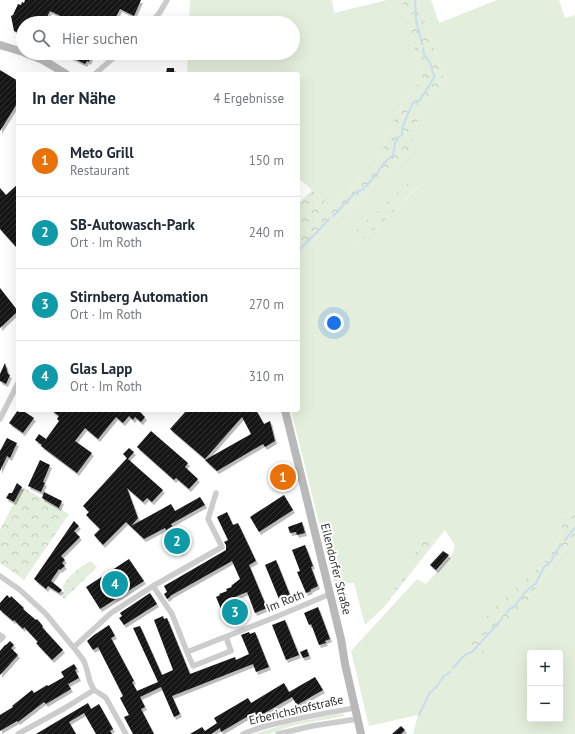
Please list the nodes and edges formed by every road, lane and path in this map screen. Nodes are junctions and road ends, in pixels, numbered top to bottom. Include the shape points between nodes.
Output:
1 (167, 0) edge
2 (157, 16) edge
3 (0, 45) edge
4 (16, 50) edge
5 (43, 60) edge
6 (111, 60) edge
7 (63, 72) edge
8 (97, 72) edge
9 (16, 386) edge
10 (2, 408) edge
11 (285, 412) edge
12 (0, 419) edge
13 (216, 493) dead end
14 (0, 576) edge
15 (153, 586) junction
16 (330, 594) junction
17 (0, 635) edge
18 (226, 637) junction
19 (0, 640) edge
20 (74, 647) junction
21 (188, 652) junction
22 (94, 690) junction
23 (354, 708) junction
24 (357, 719) junction
25 (18, 734) edge
26 (126, 734) edge
27 (243, 734) edge
28 (278, 734) edge
29 (361, 734) edge

1 - 2 street
3 - 4 street
5 - 7 street
6 - 8 street
9 - 10 street
10 - 12 street
11 - 16 street, Eilendorfer Straße
13 - 15 street via 208,519 222,547
14 - 20 street via 46,614
15 - 20 street via 111,613
15 - 21 street via 172,614
16 - 18 street, Im Roth
16 - 23 street, Eilendorfer Straße
17 - 19 street via 3,637
18 - 21 street, Im Roth
18 - 21 street via 231,651 193,666
20 - 22 street via 84,661
22 - 25 street
22 - 26 street via 106,698
23 - 24 street, Eilendorfer Straße
23 - 27 street, Erberichshofstraße via 275,724
24 - 28 street, Erberichshofstraße
24 - 29 street, Eilendorfer Straße

